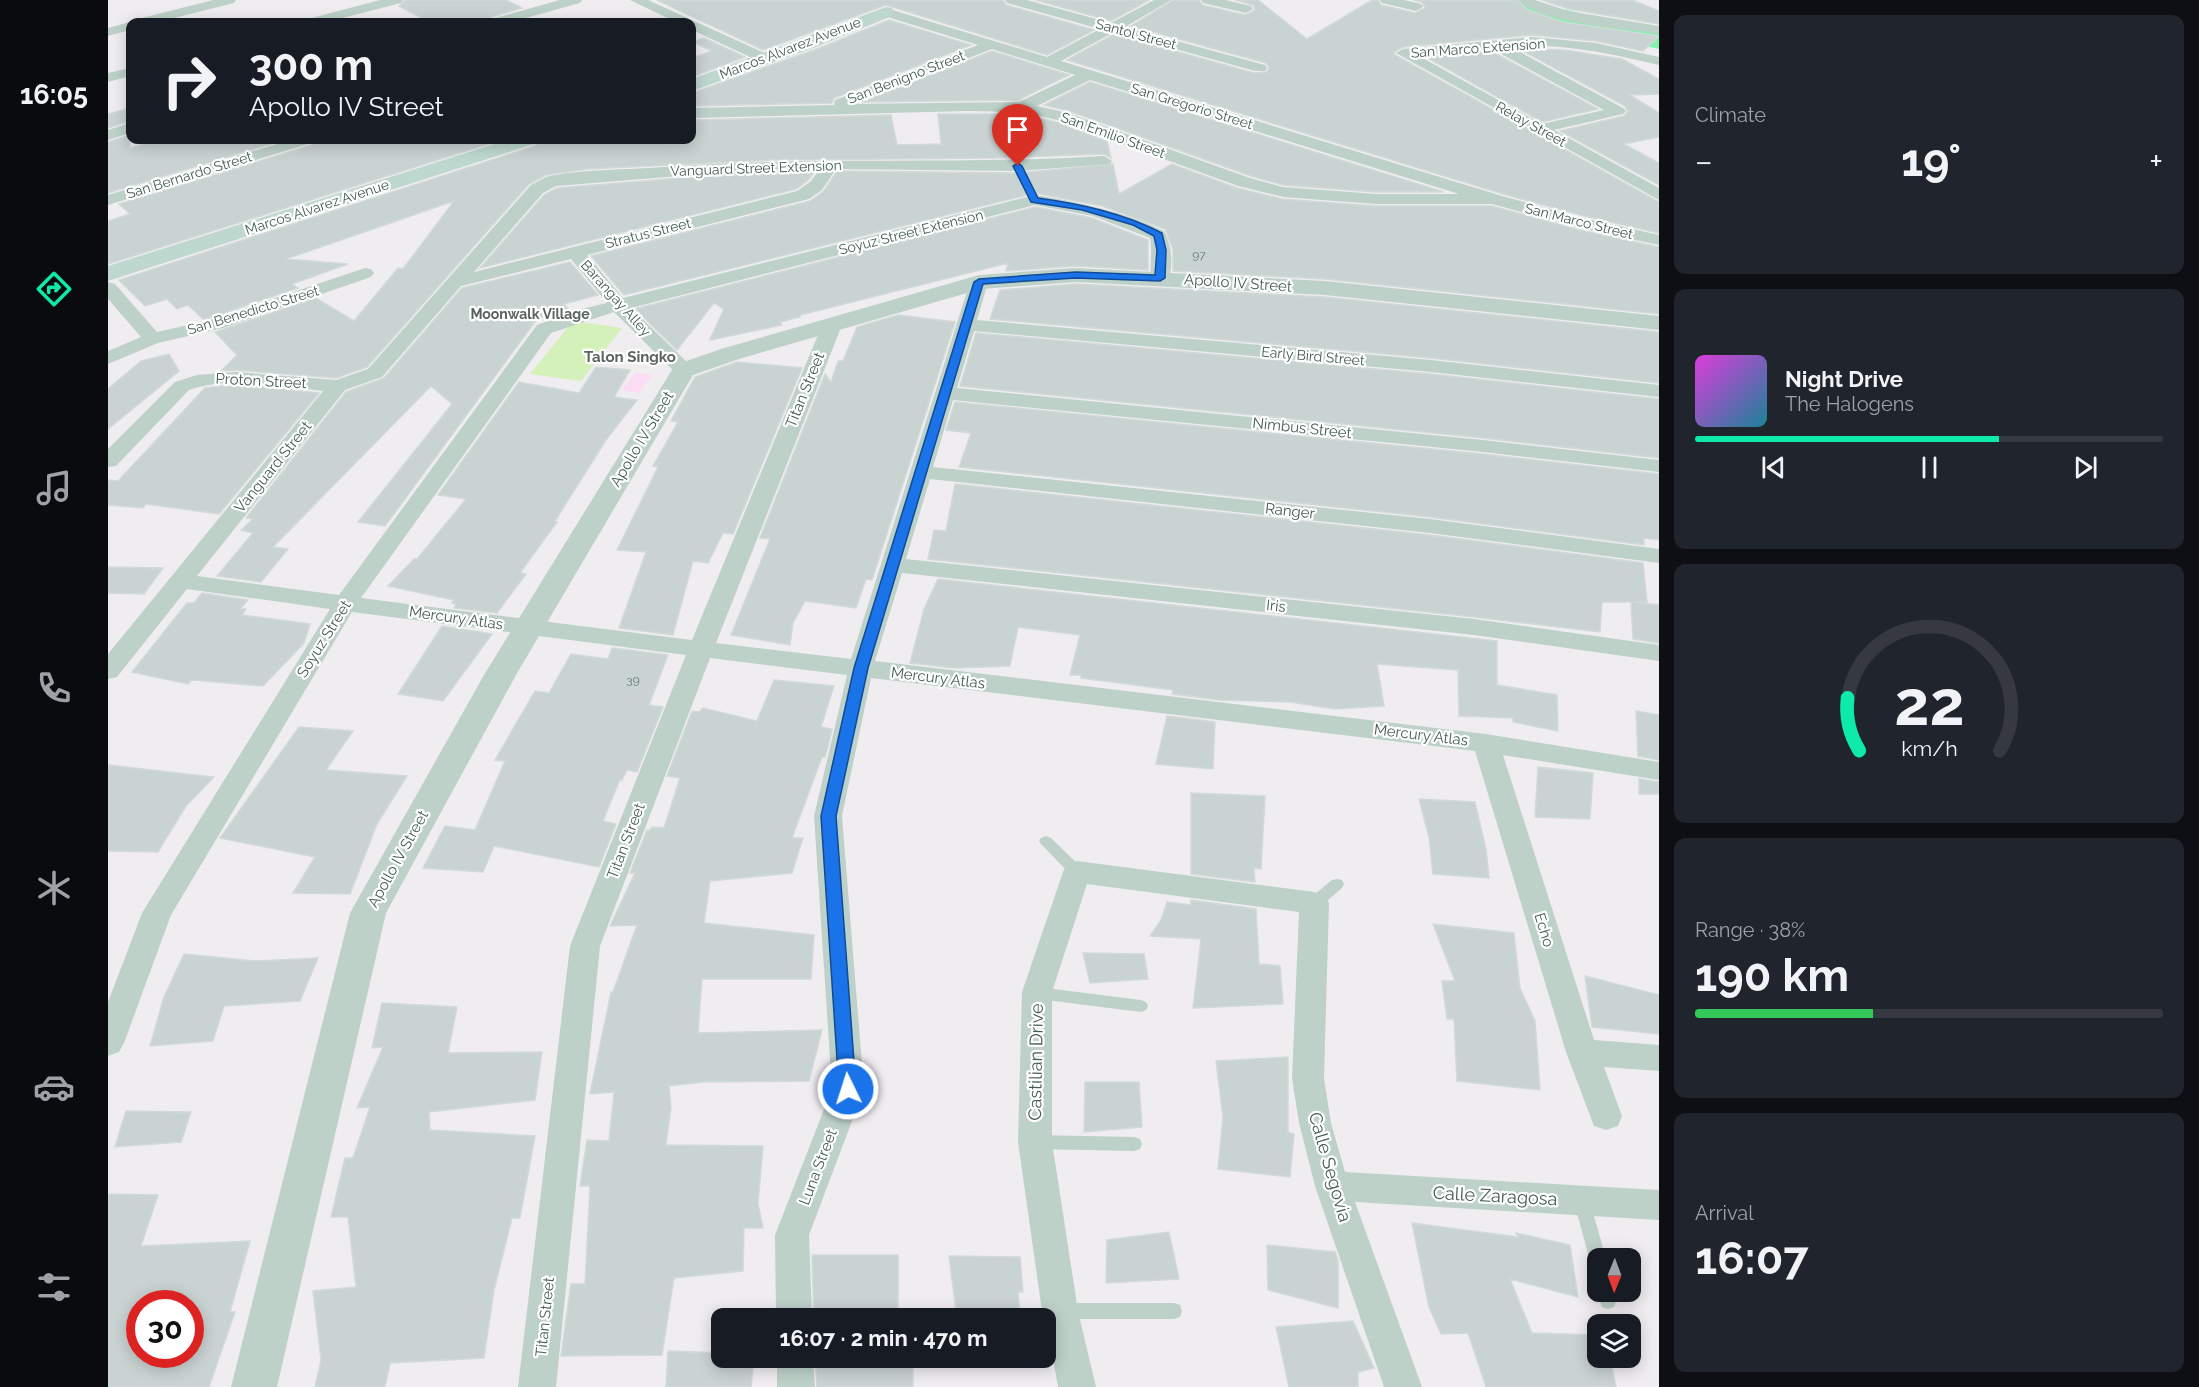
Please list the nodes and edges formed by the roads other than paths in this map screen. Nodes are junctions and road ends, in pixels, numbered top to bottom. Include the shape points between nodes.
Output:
1 (229, 0) edge
2 (396, 0) edge
3 (575, 0) edge
4 (637, 0) edge
5 (1012, 0) edge
6 (1164, 0) edge
7 (1208, 0) edge
8 (1387, 0) edge
9 (1526, 0) edge
10 (859, 3) dead end
11 (1585, 5) dead end
12 (1416, 7) dead end
13 (894, 8) junction
14 (1246, 9) dead end
15 (159, 18) edge
16 (329, 18) edge
17 (511, 18) edge
18 (677, 18) edge
19 (1622, 24) junction
20 (126, 27) edge
21 (696, 27) edge
22 (1113, 28) junction
23 (1659, 30) edge
24 (108, 32) edge
25 (991, 45) junction
26 (1495, 45) junction
27 (1402, 53) joint
28 (766, 58) junction
29 (1659, 61) edge
30 (1049, 62) junction
31 (1260, 68) dead end
32 (126, 73) edge
33 (1089, 74) junction
34 (108, 78) edge
35 (696, 84) edge
36 (1022, 107) junction
37 (822, 110) junction
38 (696, 113) edge
39 (126, 129) edge
40 (1540, 129) junction
41 (108, 135) edge
42 (292, 144) edge
43 (514, 144) edge
44 (1104, 161) dead end
45 (831, 164) junction
46 (1018, 166) junction
47 (1659, 195) edge
48 (1496, 199) junction
49 (108, 200) edge
50 (1035, 200) junction
51 (1659, 240) edge
52 (574, 251) junction
53 (365, 273) dead end
54 (108, 274) edge
55 (1160, 278) junction
56 (979, 282) junction
57 (452, 283) junction
58 (108, 288) edge
59 (620, 307) junction
60 (1659, 324) edge
61 (832, 325) junction
62 (966, 325) junction
63 (152, 339) junction
64 (108, 358) edge
65 (684, 370) junction
66 (339, 386) junction
67 (1659, 390) edge
68 (945, 393) junction
69 (108, 461) edge
70 (1659, 466) edge
71 (921, 472) junction
72 (1659, 556) edge
73 (893, 566) junction
74 (181, 581) junction
75 (345, 603) junction
76 (528, 628) junction
77 (701, 649) junction
78 (1659, 653) edge
79 (861, 668) junction
80 (108, 671) edge
81 (1486, 743) junction
82 (1659, 771) edge
83 (1046, 841) dead end
84 (1077, 872) junction
85 (1037, 993) junction
86 (1141, 1006) dead end
87 (108, 1043) edge
88 (1582, 1053) junction
89 (1659, 1058) edge
90 (1606, 1116) dead end
91 (1035, 1142) junction
92 (1134, 1144) dead end
93 (1332, 1186) junction
94 (1582, 1201) junction
95 (1659, 1206) edge
96 (1595, 1248) edge
97 (794, 1308) edge
98 (1060, 1311) junction
99 (1174, 1311) dead end
100 (795, 1368) edge
101 (254, 1387) edge
102 (537, 1387) edge
103 (796, 1387) edge
104 (1077, 1387) edge
105 (1402, 1387) edge

1 - 15 street
2 - 16 street
3 - 17 street
4 - 18 street
5 - 22 street, Santol Street
6 - 22 street
7 - 14 street
8 - 12 street
9 - 19 street via 1545,10
10 - 13 main road, Marcos Alvarez Avenue
11 - 19 street
13 - 25 street, San Gregorio Street
13 - 28 main road, Marcos Alvarez Avenue
19 - 23 street
20 - 24 street
21 - 28 street
22 - 30 street
22 - 31 street, Santol Street
25 - 30 street, San Gregorio Street
25 - 37 street, San Benigno Street
26 - 27 street, San Marco Extension
26 - 29 street, San Marco Extension via 1531,41 1574,43
26 - 40 street via 1618,111
27 - 40 street, Relay Street
28 - 35 main road, Marcos Alvarez Avenue
30 - 33 street, San Gregorio Street
32 - 34 street
33 - 36 street
33 - 48 street, San Gregorio Street
36 - 37 street, San Emilio Street
36 - 48 street, San Emilio Street via 1062,116 1244,182 1283,192 1376,199
37 - 38 street, San Emilio Street
39 - 41 street
40 - 47 street, Relay Street
42 - 49 street, San Bernardo Street
43 - 54 main road, Marcos Alvarez Avenue
44 - 46 street, Vanguard Street Extension
45 - 46 street, Vanguard Street Extension
45 - 52 street, Stratus Street via 818,185 803,195
45 - 57 street, Vanguard Street Extension via 730,167 552,181 537,189
46 - 50 street
48 - 51 street, San Marco Street
50 - 55 street, Soyuz Street Extension via 1083,207 1158,235 1162,250
50 - 59 street, Soyuz Street Extension
52 - 57 street, Stratus Street
52 - 59 street, Barangay Alley
53 - 63 street, San Benedicto Street via 216,324
55 - 56 street, Apollo IV Street via 1076,275
55 - 60 street, Apollo IV Street via 1325,288
56 - 61 street, Apollo IV Street
56 - 62 street, Luna Street
57 - 66 street via 375,373
58 - 63 street
59 - 65 street, Barangay Alley
59 - 75 street, Soyuz Street via 584,314 544,330
61 - 65 street, Apollo IV Street
61 - 77 street, Titan Street
62 - 67 street, Early Bird Street
62 - 68 street, Luna Street
63 - 64 street, San Benedicto Street
65 - 76 street, Apollo IV Street
66 - 69 street, Proton Street via 217,377 190,382
66 - 74 street, Vanguard Street
68 - 70 street, Nimbus Street
68 - 71 street, Luna Street
71 - 72 street, Ranger via 1418,525
71 - 73 street, Luna Street
73 - 78 street, Iris via 1474,627
73 - 79 street, Luna Street
74 - 75 street, Mercury Atlas
74 - 80 street, Vanguard Street
75 - 76 street, Mercury Atlas
75 - 87 street, Soyuz Street via 157,913
76 - 77 street, Mercury Atlas
76 - 101 street, Apollo IV Street via 368,913
77 - 79 street, Mercury Atlas
77 - 102 street, Titan Street via 585,946
79 - 81 street, Mercury Atlas
79 - 97 street, Luna Street via 828,816 848,1089 792,1235
81 - 82 street, Mercury Atlas
81 - 88 street, Echo
83 - 84 lane
84 - 85 street, Castilian Drive
84 - 93 street, Calle Segovia via 1325,893 1308,1078
85 - 86 lane
85 - 91 street, Castilian Drive
88 - 89 street
88 - 90 street, Echo
91 - 92 lane
91 - 98 street, Castilian Drive
93 - 94 street, Calle Zaragosa
93 - 105 street, Calle Segovia
94 - 95 street, Calle Zaragosa
94 - 96 lane
98 - 99 lane
98 - 104 street, Castilian Drive
100 - 103 street

